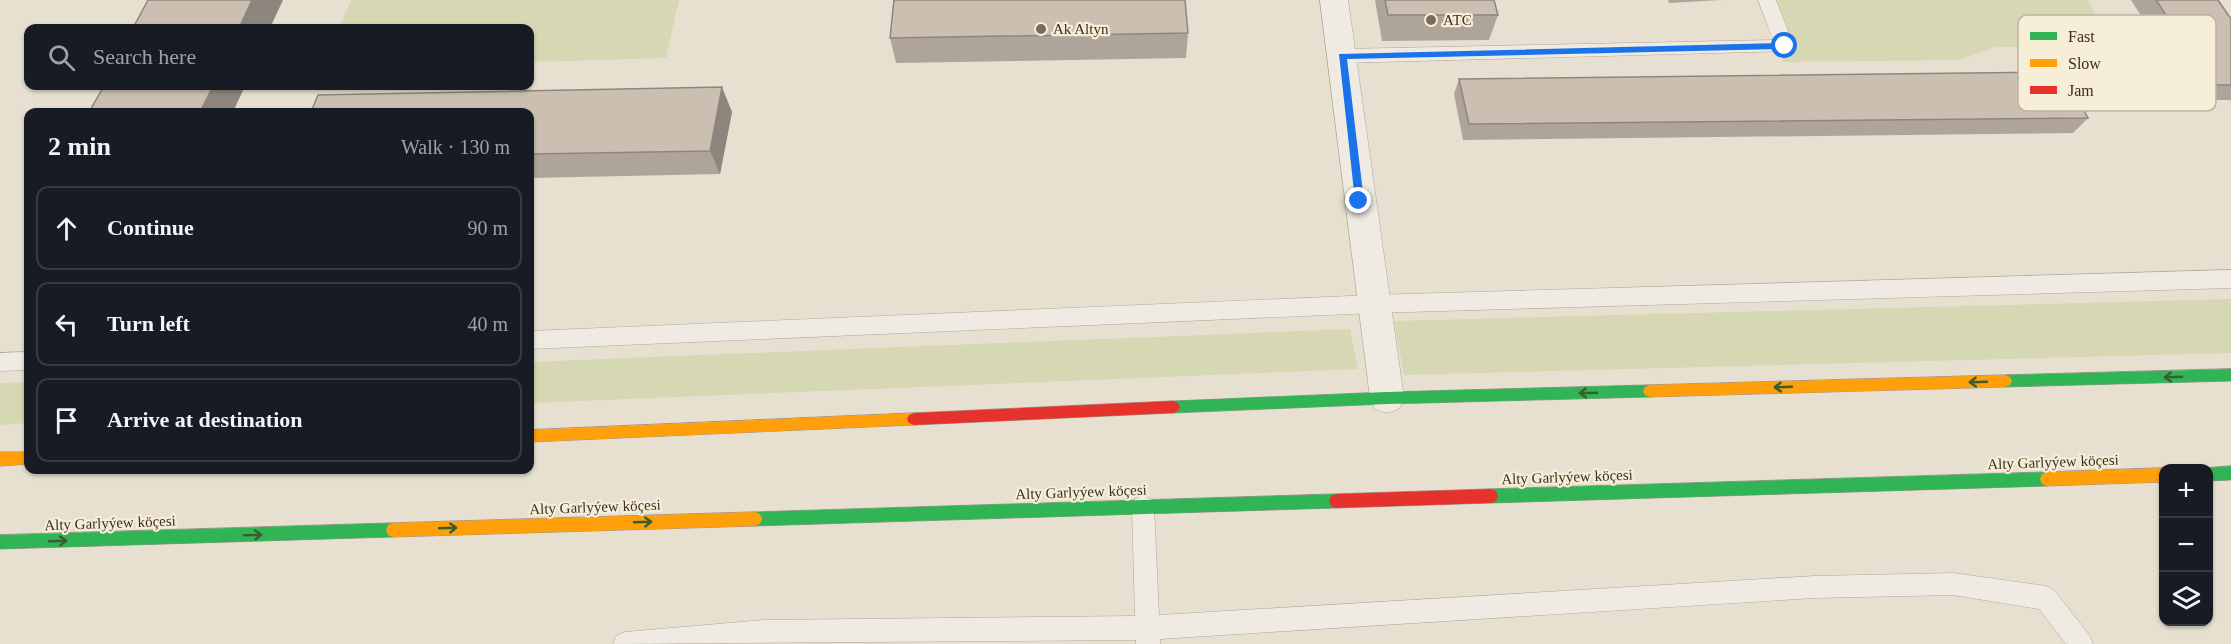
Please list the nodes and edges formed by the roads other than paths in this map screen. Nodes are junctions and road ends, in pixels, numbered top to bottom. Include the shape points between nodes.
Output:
1 (1334, 0) edge
2 (1767, 0) edge
3 (1342, 56) junction
4 (2231, 279) edge
5 (1374, 304) junction
6 (534, 340) edge
7 (24, 361) edge
8 (0, 362) edge
9 (2231, 375) edge
10 (1387, 398) junction
11 (534, 436) edge
12 (24, 458) edge
13 (0, 459) edge
14 (2231, 473) edge
15 (2213, 474) edge
16 (2159, 475) edge
17 (1143, 507) junction
18 (0, 542) edge
19 (1148, 636) edge
20 (625, 644) edge
21 (2081, 644) edge

1 - 3 street
2 - 3 lane via 1785,46
3 - 5 street
4 - 5 lane
5 - 6 lane
5 - 10 street
7 - 8 lane
9 -> 10 street
10 - 11 street
12 - 13 street
14 - 15 street
16 - 17 street, Alty Garlyýew köçesi
18 -> 17 street, Alty Garlyýew köçesi
17 - 19 lane
19 - 20 lane via 764,632
19 - 21 lane via 1814,587 1953,584 2046,598

